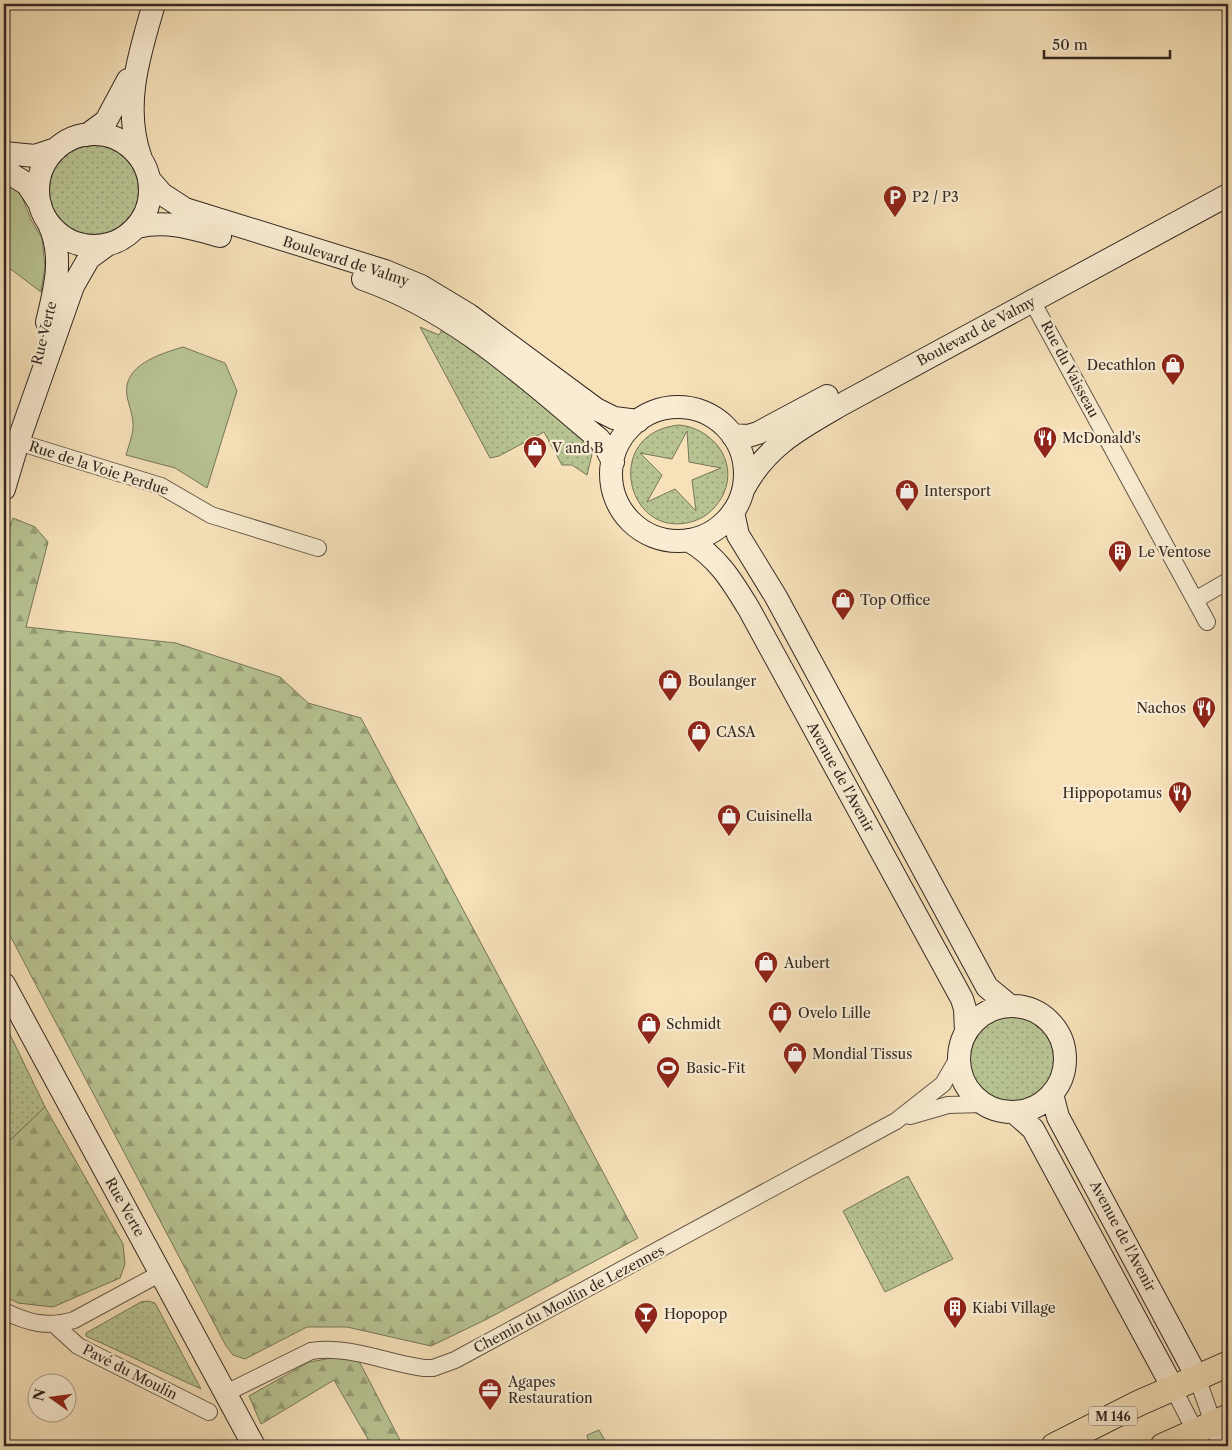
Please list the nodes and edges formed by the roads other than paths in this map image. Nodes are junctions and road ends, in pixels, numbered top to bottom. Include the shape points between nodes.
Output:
1 (154, 4) edge
2 (144, 37) junction
3 (87, 135) junction
4 (56, 149) junction
5 (4, 153) edge
6 (4, 170) edge
7 (145, 170) junction
8 (1228, 178) edge
9 (1228, 195) edge
10 (45, 215) junction
11 (137, 227) junction
12 (107, 245) junction
13 (1032, 301) junction
14 (638, 421) junction
15 (732, 436) junction
16 (18, 442) junction
17 (613, 462) junction
18 (4, 489) edge
19 (743, 490) junction
20 (732, 512) junction
21 (688, 540) junction
22 (318, 548) dead end
23 (1228, 581) edge
24 (1195, 600) junction
25 (1207, 622) dead end
26 (4, 984) edge
27 (1010, 1006) junction
28 (966, 1031) junction
29 (958, 1058) junction
30 (1052, 1094) junction
31 (983, 1104) junction
32 (1015, 1113) junction
33 (896, 1121) junction
34 (161, 1273) junction
35 (4, 1311) edge
36 (55, 1325) junction
37 (1228, 1364) edge
38 (1198, 1377) junction
39 (1173, 1388) junction
40 (226, 1393) junction
41 (209, 1412) dead end
42 (1212, 1433) edge
43 (249, 1438) edge
44 (1054, 1446) edge
45 (1162, 1446) edge

1 - 2 main road
2 - 3 main road via 114,110 106,121
2 - 7 main road via 131,114 135,142
3 - 4 main road via 74,138
3 - 7 main road via 101,134 127,145
4 - 5 main road via 34,156
4 - 10 main road via 39,179 38,193
6 - 10 main road via 27,184
7 - 11 main road via 148,204
7 - 14 main road, Boulevard de Valmy via 162,194 185,209 385,271 421,286 469,316 596,409 614,418
8 - 15 main road, Boulevard de Valmy via 765,430 748,436
9 - 13 main road, Boulevard de Valmy
10 - 12 main road via 63,237 75,243
10 - 16 main road, Rue Verte via 56,242 56,282
11 - 12 main road
11 - 17 main road, Boulevard de Valmy via 164,223 195,229 357,278 414,301 465,330 509,363 599,439
12 - 16 main road, Rue Verte via 89,258 73,286
13 - 19 main road, Boulevard de Valmy via 800,429 761,460
13 - 24 street, Rue du Vaisseau
14 - 15 main road via 663,409 691,409 717,420
14 - 17 main road via 622,439
15 - 19 main road via 743,458
16 - 18 main road, Rue Verte
16 - 22 street, Rue de la Voie Perdue via 161,486 211,515
17 - 21 main road via 612,483 616,497 632,523 658,538
19 - 20 main road
20 - 21 main road via 710,533
20 - 27 main road, Avenue de l'Avenir via 738,535 776,597 988,986
21 - 28 main road, Avenue de l'Avenir via 704,549 720,565 749,609 962,999
23 - 24 street
24 - 25 street, Rue du Vaisseau
26 - 34 main road, Rue Verte
27 - 28 main road via 985,1013
27 - 30 main road via 1040,1014 1059,1035 1065,1065
28 - 29 main road
29 - 31 main road via 964,1084
29 - 33 street, Chemin du Moulin de Lezennes via 943,1084
30 - 32 main road via 1035,1107
30 - 38 main road, Avenue de l'Avenir via 1058,1117
31 - 32 main road via 998,1111
31 - 33 street, Chemin du Moulin de Lezennes via 948,1105
32 - 39 main road, Avenue de l'Avenir via 1033,1130
33 - 40 street, Chemin du Moulin de Lezennes via 449,1363 424,1368 354,1350 311,1350
34 - 36 street via 74,1320
34 - 40 main road, Rue Verte
35 - 36 street via 37,1324
36 - 41 street, Pavé du Moulin via 78,1346
37 - 38 main road, M 146
38 - 39 main road, M 146
38 - 42 street
39 - 42 street
39 - 44 main road, M 146
40 - 43 main road, Rue Verte
42 - 45 main road

